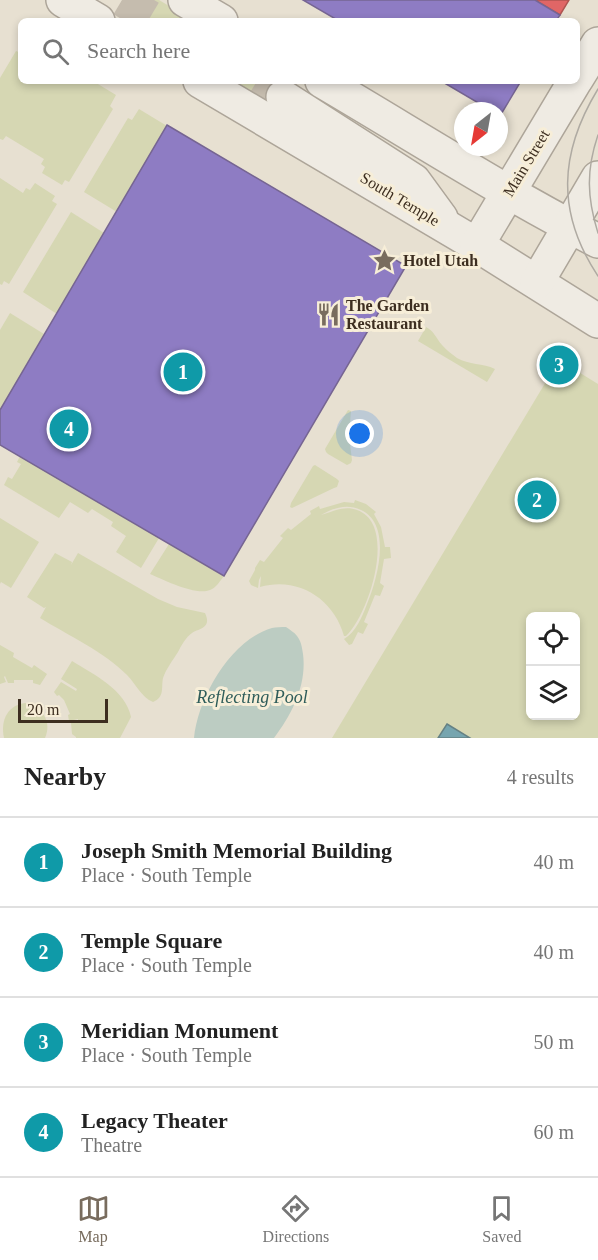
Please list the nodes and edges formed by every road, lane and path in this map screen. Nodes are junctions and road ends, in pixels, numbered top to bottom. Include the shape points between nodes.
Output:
1 (63, 0) edge
2 (185, 0) edge
3 (93, 18) edge
4 (216, 18) edge
5 (598, 44) edge
6 (580, 73) edge
7 (205, 84) edge
8 (327, 84) edge
9 (574, 84) edge
10 (283, 97) tunnel mouth
11 (598, 178) edge
12 (508, 191) junction
13 (446, 227) junction
14 (584, 234) edge
15 (477, 245) junction
16 (537, 282) junction
17 (598, 321) edge

1 - 3 street
2 - 4 street
5 - 6 street, Main Street
7 - 13 street, South Temple
8 - 12 street
9 - 12 street, Main Street
10 - 13 street via 414,181
11 - 14 street
12 - 14 street
12 - 15 street, Main Street
13 - 15 street, South Temple
14 - 16 street
15 - 16 street, South Temple
16 - 17 street, South Temple

